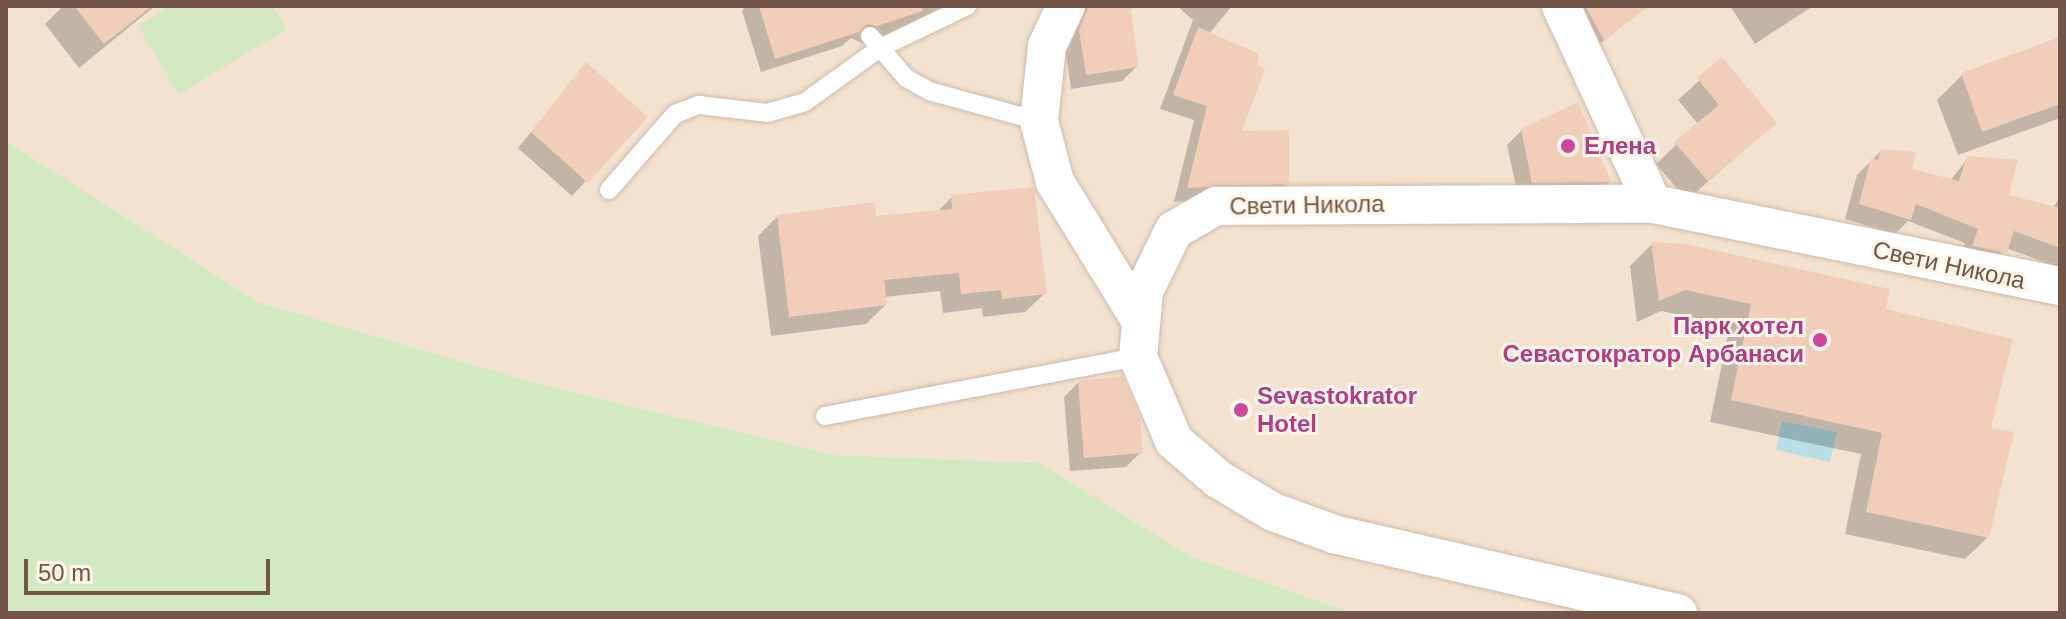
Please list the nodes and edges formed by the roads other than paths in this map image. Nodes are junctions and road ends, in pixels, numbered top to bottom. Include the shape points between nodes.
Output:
1 (967, 6) edge
2 (1066, 6) edge
3 (1561, 6) edge
4 (875, 42) junction
5 (1039, 121) junction
6 (609, 190) dead end
7 (1653, 204) junction
8 (2060, 286) edge
9 (1139, 318) junction
10 (1138, 357) junction
11 (825, 416) dead end
12 (1678, 613) edge

1 - 4 lane
2 - 5 street via 1047,46
3 - 7 street
4 - 5 lane via 906,78 929,91
4 - 6 lane via 805,102 767,113 699,105 675,114
5 - 9 street via 1055,182
7 - 8 street, Свети Никола
7 - 9 street, Свети Никола via 1216,206 1174,230 1153,266
9 - 10 street, Свети Никола
10 - 11 lane
10 - 12 street, Свети Никола via 1174,441 1218,479 1273,512 1334,534

